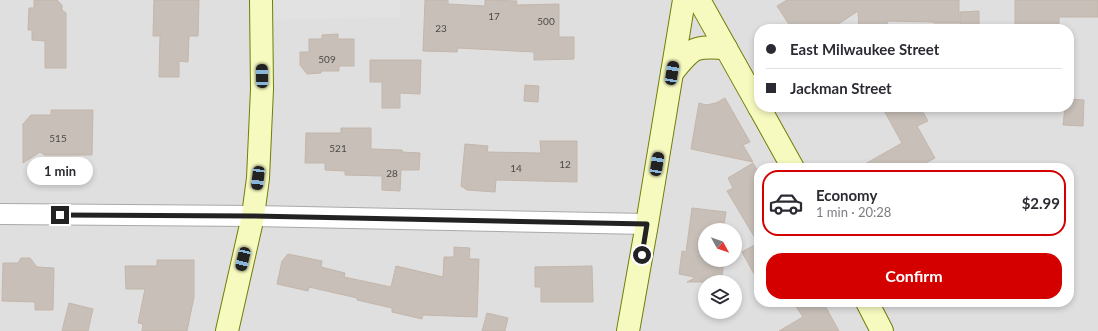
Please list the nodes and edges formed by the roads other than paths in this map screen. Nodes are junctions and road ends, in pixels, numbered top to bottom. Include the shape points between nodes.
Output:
1 (261, 0) edge
2 (684, 0) edge
3 (699, 0) edge
4 (726, 48) junction
5 (672, 73) junction
6 (754, 98) edge
7 (762, 112) edge
8 (790, 163) edge
9 (0, 214) edge
10 (253, 216) junction
11 (647, 224) junction
12 (869, 307) edge
13 (227, 331) edge
14 (628, 331) edge
15 (882, 331) edge

1 - 10 main road via 262,89 258,178
2 - 5 main road
3 - 4 main road
4 - 5 main road via 696,48
4 - 6 main road
5 - 11 main road
7 - 8 main road
9 - 10 street
10 - 11 street
10 - 13 main road
11 - 14 main road
12 - 15 main road

